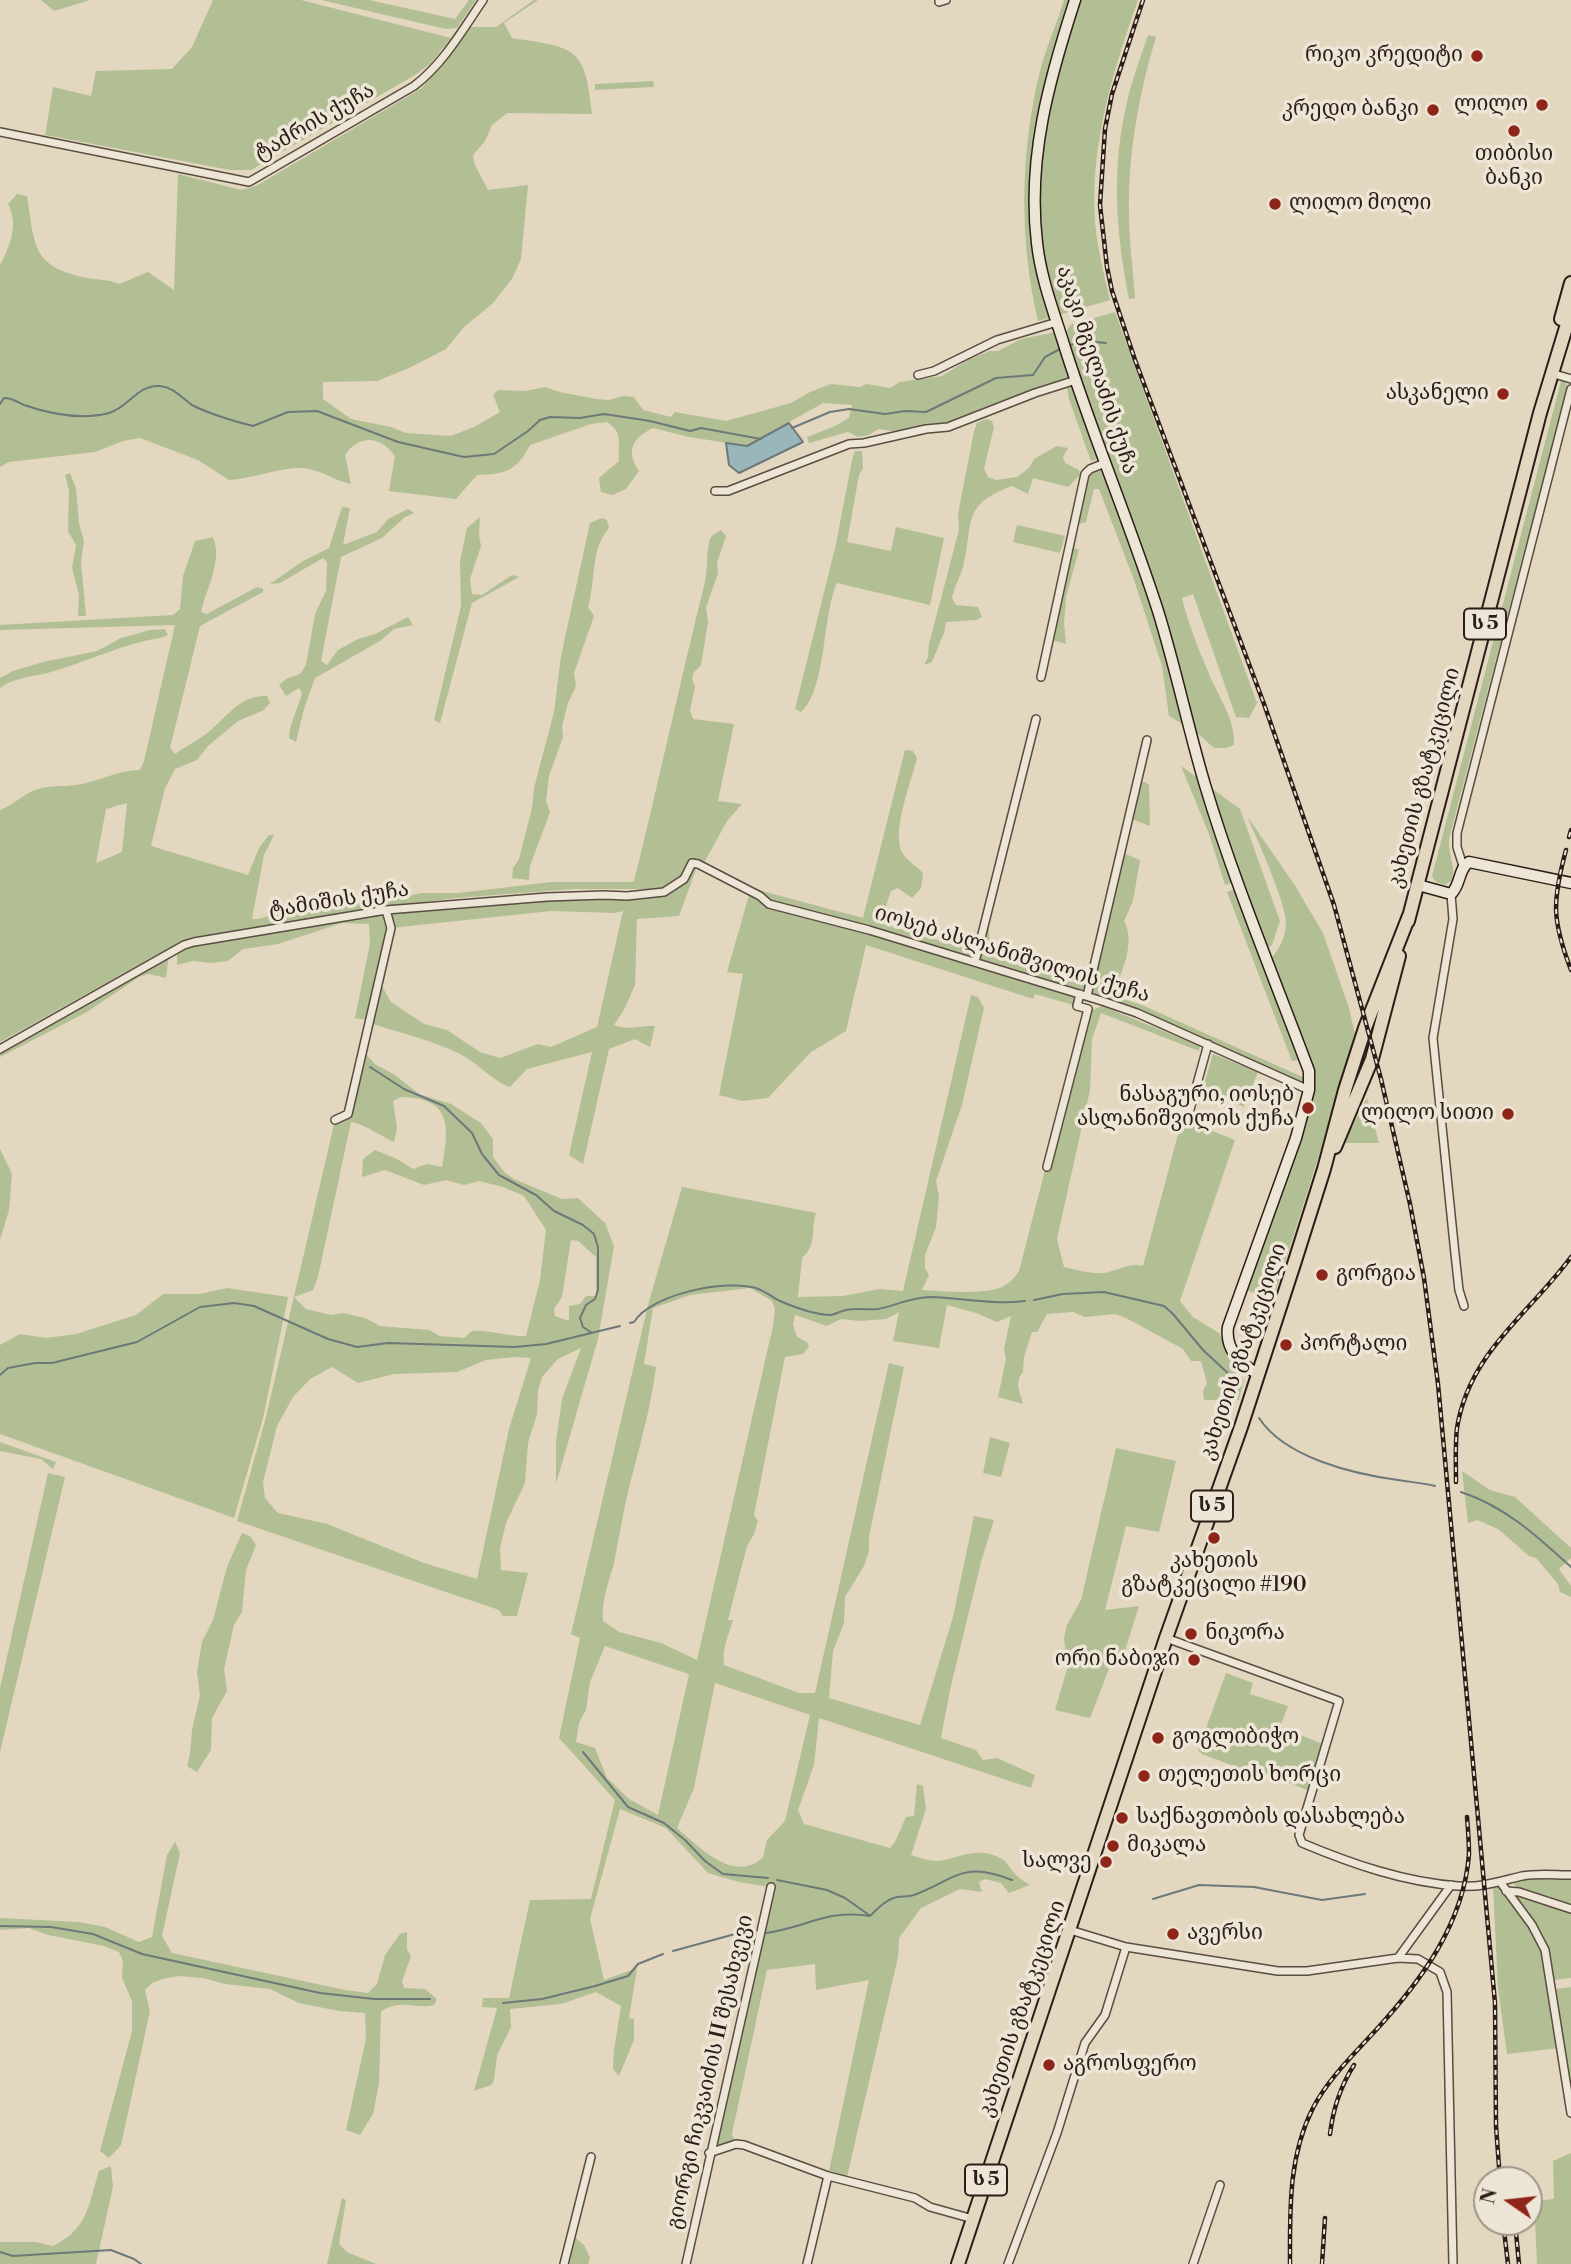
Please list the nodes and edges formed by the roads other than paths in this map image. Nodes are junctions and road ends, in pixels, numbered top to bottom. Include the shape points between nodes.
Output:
1 (483, 0) edge
2 (1075, 0) edge
3 (0, 132) edge
4 (1571, 283) edge
5 (1571, 311) edge
6 (1057, 322) junction
7 (1552, 369) junction
8 (918, 375) dead end
9 (1571, 379) edge
10 (1076, 380) junction
11 (1571, 389) edge
12 (1567, 418) edge
13 (1105, 463) junction
14 (715, 491) dead end
15 (1041, 677) dead end
16 (1036, 719) dead end
17 (1147, 740) dead end
18 (698, 864) joint
19 (1463, 866) junction
20 (1571, 883) edge
21 (1418, 885) junction
22 (1451, 894) junction
23 (386, 910) junction
24 (975, 962) junction
25 (1084, 995) junction
26 (1099, 1000) junction
27 (1088, 1009) junction
28 (1208, 1044) junction
29 (0, 1049) edge
30 (1309, 1090) junction
31 (1189, 1113) dead end
32 (335, 1121) dead end
33 (1046, 1167) dead end
34 (1464, 1306) dead end
35 (1258, 1374) junction
36 (1166, 1638) junction
37 (1571, 1875) edge
38 (1501, 1883) junction
39 (1451, 1885) junction
40 (771, 1887) dead end
41 (1506, 1891) junction
42 (1571, 1909) edge
43 (1070, 1930) junction
44 (1126, 1947) junction
45 (1398, 1958) junction
46 (1571, 2113) edge
47 (709, 2153) junction
48 (592, 2157) dead end
49 (828, 2176) junction
50 (1220, 2185) dead end
51 (973, 2220) junction
52 (564, 2264) edge
53 (685, 2264) edge
54 (807, 2264) edge
55 (958, 2264) edge
56 (1007, 2264) edge
57 (1193, 2264) edge
58 (1453, 2264) edge

1 - 3 street, ტაძრის ქუჩა via 427,76 249,182
2 - 6 street, აკაკი მგელაძის ქუჩა via 1045,100 1035,166 1037,243
4 - 7 highway, კახეთის გზატკეცილი / ს 5
5 - 7 highway, კახეთის გზატკეცილი / ს 5
6 - 8 street via 997,340
6 - 10 street, აკაკი მგელაძის ქუჩა
7 - 9 street
7 - 21 highway, კახეთის გზატკეცილი / ს 5
10 - 13 street, აკაკი მგელაძის ქუჩა
10 - 14 street via 948,427 849,444 728,491
11 - 12 street
12 - 19 street via 1457,833
13 - 15 street via 1086,474
13 - 30 street, აკაკი მგელაძის ქუჩა via 1158,612 1205,785 1310,1071
16 - 24 street
17 - 25 street
18 - 23 street, ტამიშის ქუჩა via 692,863 684,879 664,892
18 - 24 street, იოსებ ასლანიშვილის ქუჩა via 769,904
19 - 20 street via 1469,862
19 - 22 street
21 - 22 street
21 - 35 highway, კახეთის გზატკეცილი / ს 5 via 1365,1028
22 - 34 street via 1453,919 1433,1038 1451,1228
23 - 29 street, ტამიშის ქუჩა via 184,945
23 - 32 street via 391,928 348,1114
24 - 25 street, იოსებ ასლანიშვილის ქუჩა
25 - 26 street, იოსებ ასლანიშვილის ქუჩა
25 - 27 street via 1077,1006
26 - 27 street
26 - 28 street, იოსებ ასლანიშვილის ქუჩა
27 - 33 street
28 - 30 street, იოსებ ასლანიშვილის ქუჩა
28 - 31 street
30 - 35 street via 1228,1327 1230,1348 1244,1366
35 - 36 highway, კახეთის გზატკეცილი / ს 5
36 - 39 street via 1339,1701 1299,1840 1302,1843 1391,1875
36 - 43 highway, კახეთის გზატკეცილი / ს 5
37 - 38 street via 1525,1875
38 - 39 street
38 - 41 street
39 - 45 street
40 - 47 street, გიორგი ჩიკვაიძის II შესახვევი
41 - 42 street
41 - 46 street via 1545,1950
43 - 44 street
43 - 51 highway, კახეთის გზატკეცილი / ს 5
44 - 45 street via 1278,1971
44 - 56 street via 1105,2015 1085,2043 1057,2133
45 - 58 street via 1418,1959 1440,1972 1447,1992
47 - 49 street via 744,2144
47 - 53 street, გიორგი ჩიკვაიძის II შესახვევი
48 - 52 street
49 - 51 street via 915,2198
49 - 54 street
50 - 57 street
51 - 55 highway, კახეთის გზატკეცილი / ს 5

